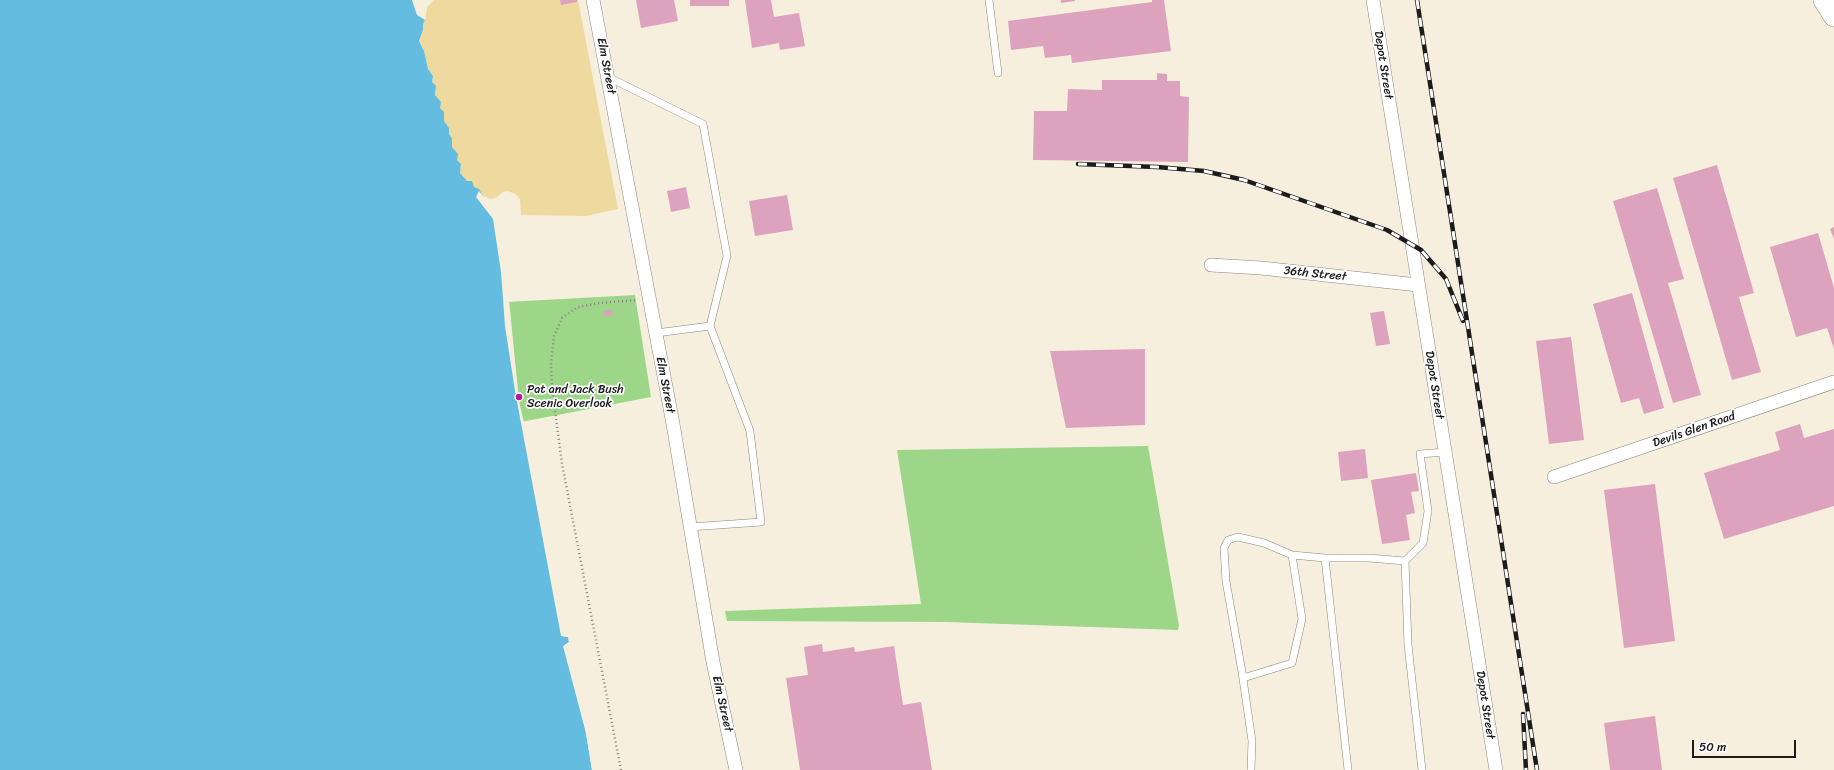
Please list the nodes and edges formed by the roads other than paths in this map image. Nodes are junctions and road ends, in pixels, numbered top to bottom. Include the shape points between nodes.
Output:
1 (593, 0) edge
2 (988, 0) edge
3 (1373, 0) edge
4 (1824, 0) edge
5 (1834, 16) edge
6 (998, 73) dead end
7 (608, 77) junction
8 (1211, 266) dead end
9 (1418, 285) junction
10 (710, 326) junction
11 (656, 333) junction
12 (1834, 382) edge
13 (1445, 452) junction
14 (1554, 477) dead end
15 (690, 527) junction
16 (1292, 555) junction
17 (1325, 558) junction
18 (1405, 561) junction
19 (1243, 678) junction
20 (736, 770) edge
21 (1251, 770) edge
22 (1348, 770) edge
23 (1422, 770) edge
24 (1496, 770) edge

1 - 7 street, Elm Street
2 - 6 lane
3 - 9 street, Depot Street
4 - 5 main road
7 - 10 lane via 703,124 727,256
7 - 11 street, Elm Street
8 - 9 street, 36th Street via 1261,268
9 - 13 street, Depot Street
10 - 11 lane
10 - 15 lane via 750,431 762,522
11 - 15 street, Elm Street
12 - 14 street, Devils Glen Road
13 - 18 lane via 1420,454 1428,511 1423,543
13 - 24 street, Depot Street
15 - 20 street, Elm Street via 713,662
16 - 17 lane
16 - 19 lane via 1302,619 1292,663
16 - 19 lane via 1264,543 1238,537 1228,540 1224,548 1226,581
17 - 18 lane
17 - 22 lane
18 - 23 lane via 1408,645
19 - 21 lane via 1252,741

